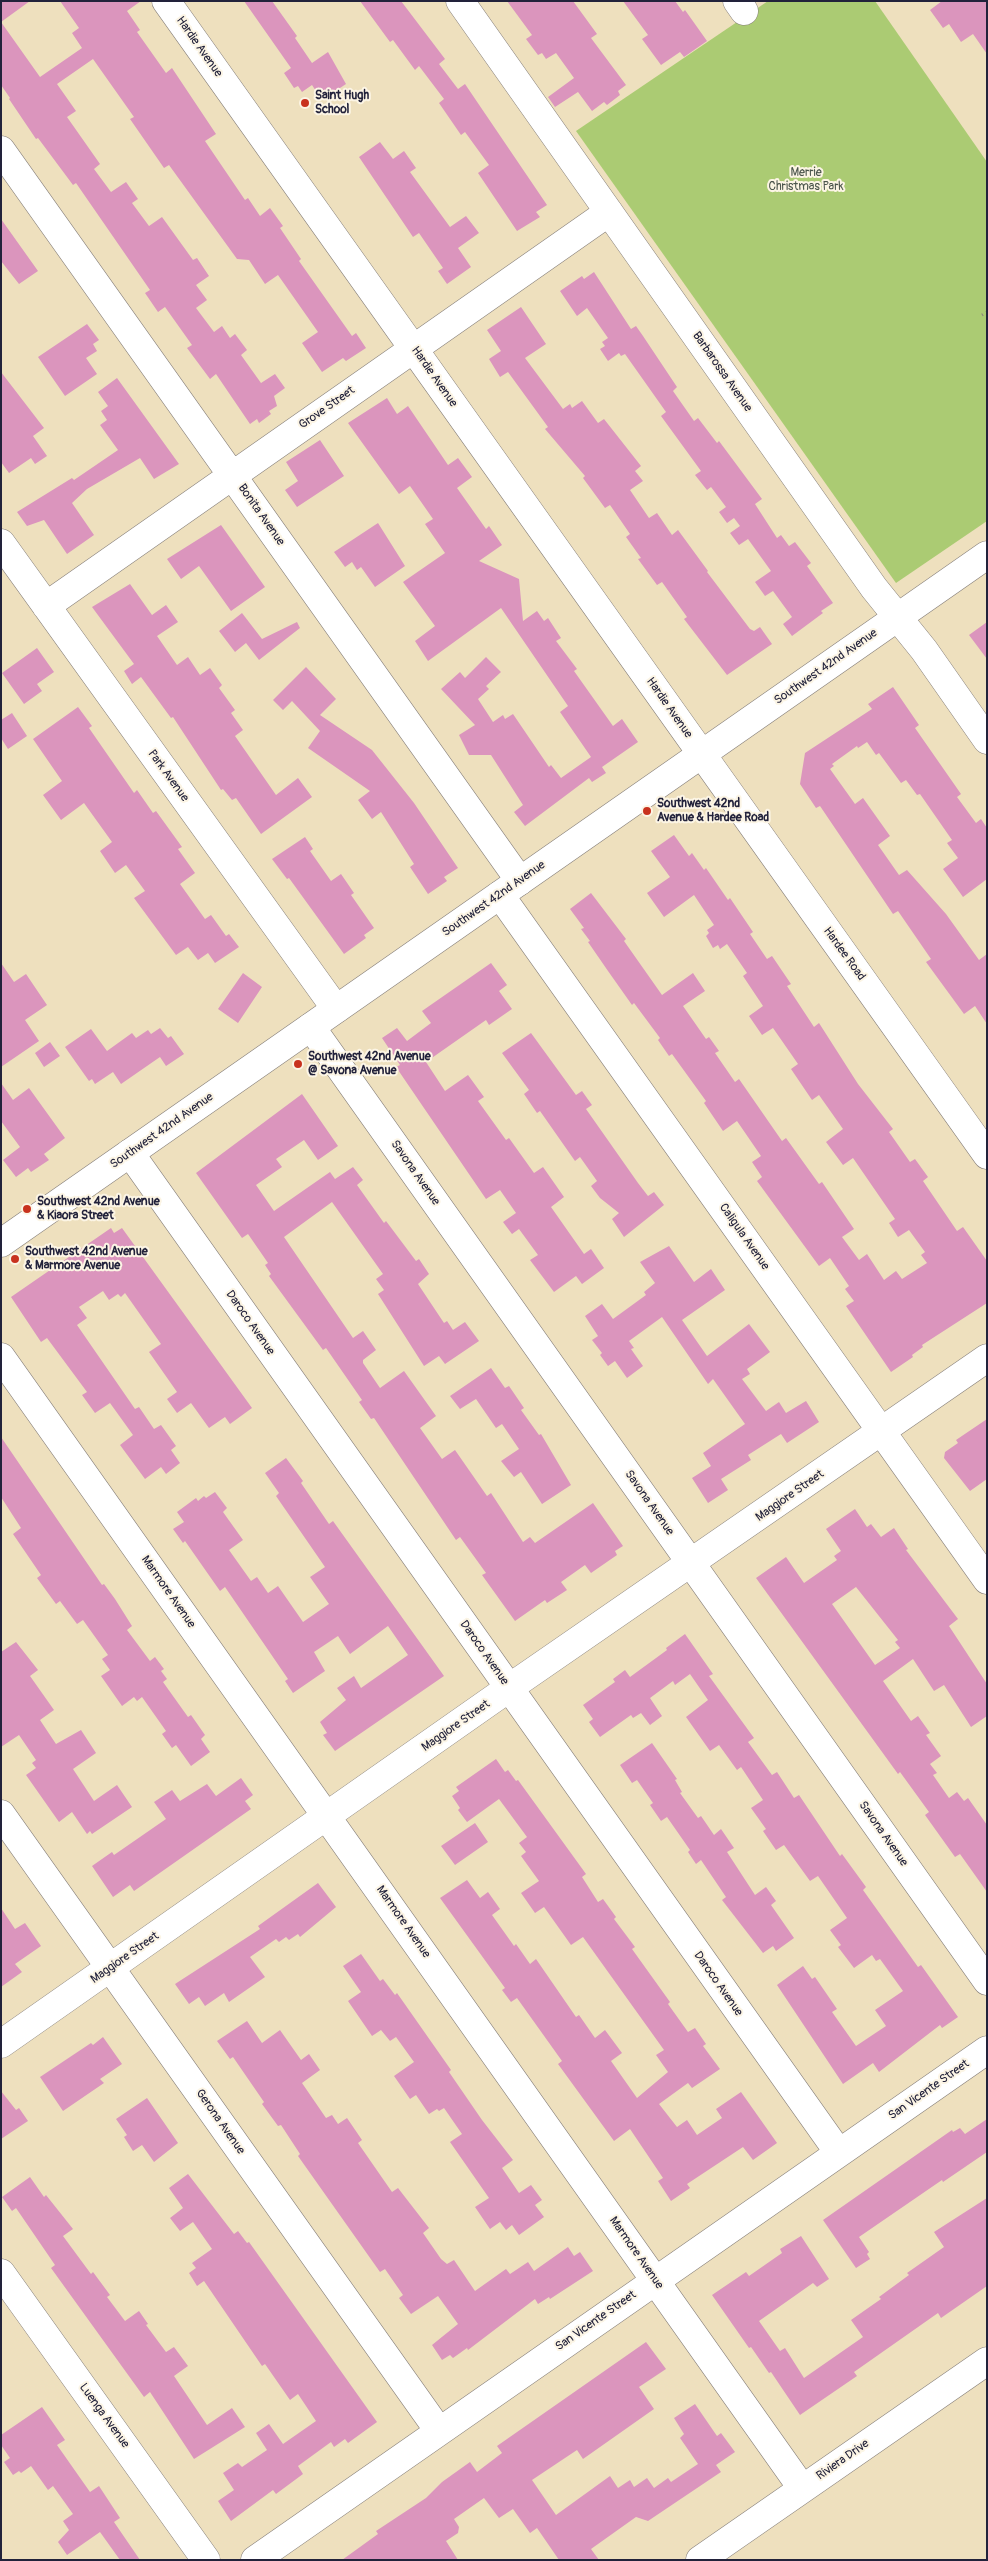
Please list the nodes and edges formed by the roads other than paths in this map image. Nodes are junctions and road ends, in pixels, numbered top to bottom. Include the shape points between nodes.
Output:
1 (166, 1) edge
2 (460, 1) edge
3 (1, 150) edge
4 (609, 212) junction
5 (414, 348) junction
6 (232, 474) junction
7 (1, 543) edge
8 (987, 555) edge
9 (46, 606) junction
10 (897, 617) junction
11 (987, 740) edge
12 (701, 754) junction
13 (510, 888) junction
14 (336, 1009) junction
15 (311, 1027) junction
16 (130, 1153) junction
17 (987, 1155) edge
18 (3, 1238) edge
19 (1, 1357) edge
20 (987, 1358) edge
21 (881, 1432) junction
22 (692, 1564) junction
23 (987, 1580) edge
24 (509, 1688) junction
25 (1, 1814) edge
26 (328, 1817) junction
27 (110, 1968) junction
28 (987, 1980) edge
29 (1, 2044) edge
30 (987, 2050) edge
31 (839, 2153) junction
32 (1, 2273) edge
33 (655, 2280) junction
34 (987, 2360) edge
35 (438, 2431) junction
36 (802, 2488) junction
37 (206, 2560) edge
38 (256, 2560) edge
39 (700, 2560) edge

1 - 5 street, Hardie Avenue
2 - 4 street, Barbarossa Avenue
3 - 6 street, Bonita Avenue
4 - 5 street, Grove Street
4 - 10 street, Barbarossa Avenue
5 - 6 street, Grove Street
5 - 12 street, Hardie Avenue
6 - 9 street, Grove Street
6 - 13 street, Bonita Avenue
7 - 9 street, Park Avenue
8 - 10 street, Southwest 42nd Avenue
9 - 14 street, Park Avenue
10 - 11 street, Barbarossa Avenue
10 - 12 street, Southwest 42nd Avenue
12 - 13 street, Southwest 42nd Avenue
12 - 17 street, Hardee Road
13 - 14 street, Southwest 42nd Avenue
13 - 21 street, Caligula Avenue
14 - 15 street, Southwest 42nd Avenue
15 - 16 street, Southwest 42nd Avenue
15 - 22 street, Savona Avenue
16 - 18 street, Southwest 42nd Avenue
16 - 24 street, Daroco Avenue
19 - 26 street, Marmore Avenue
20 - 21 street, Maggiore Street
21 - 22 street, Maggiore Street
21 - 23 street, Caligula Avenue
22 - 24 street, Maggiore Street
22 - 28 street, Savona Avenue
24 - 26 street, Maggiore Street
24 - 31 street, Daroco Avenue
25 - 27 street, Gerona Avenue
26 - 27 street, Maggiore Street
26 - 33 street, Marmore Avenue
27 - 29 street, Maggiore Street
27 - 35 street, Gerona Avenue
30 - 31 street, San Vicente Street
31 - 33 street, San Vicente Street
32 - 37 street, Luenga Avenue
33 - 35 street, San Vicente Street
33 - 36 street, Marmore Avenue
34 - 36 street, Riviera Drive
35 - 38 street, San Vicente Street
36 - 39 street, Riviera Drive

